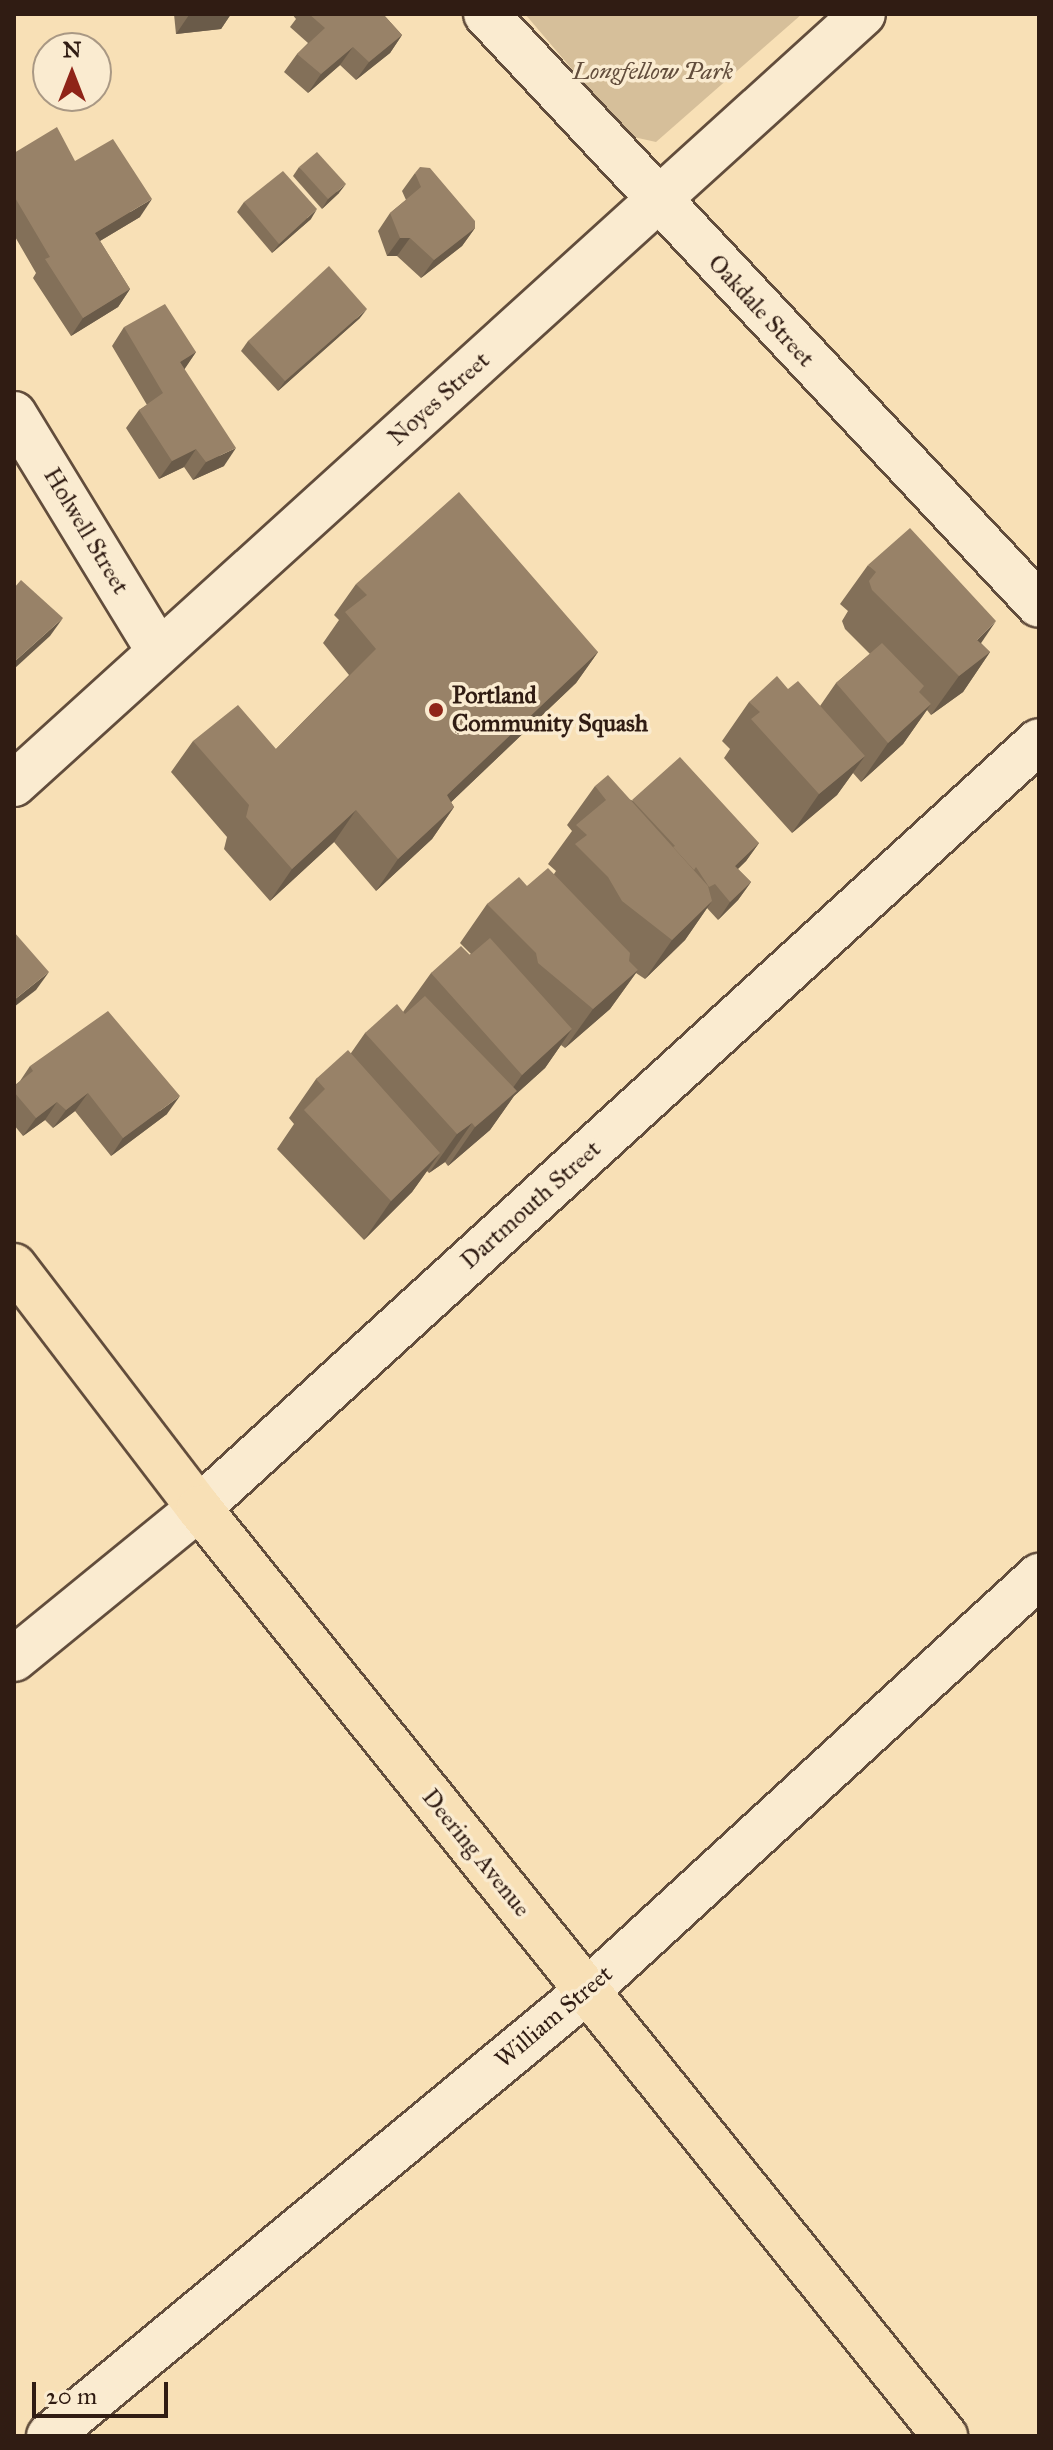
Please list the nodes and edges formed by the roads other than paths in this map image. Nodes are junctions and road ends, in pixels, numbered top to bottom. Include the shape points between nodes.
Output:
1 (486, 14) edge
2 (863, 14) edge
3 (659, 204) junction
4 (14, 414) edge
5 (1039, 605) edge
6 (157, 648) junction
7 (1039, 741) edge
8 (14, 784) edge
9 (14, 1266) edge
10 (199, 1508) junction
11 (1039, 1576) edge
12 (14, 1659) edge
13 (587, 1991) junction
14 (49, 2436) edge
15 (945, 2436) edge

1 - 3 street, Oakdale Street
2 - 3 street, Noyes Street
3 - 5 street, Oakdale Street
3 - 6 street, Noyes Street
4 - 6 street, Holwell Street
6 - 8 street, Noyes Street
7 - 10 street, Dartmouth Street
9 - 10 main road, Deering Avenue
10 - 12 street, Dartmouth Street
10 - 13 main road, Deering Avenue
11 - 13 street, William Street
13 - 14 street, William Street
13 - 15 main road, Deering Avenue

